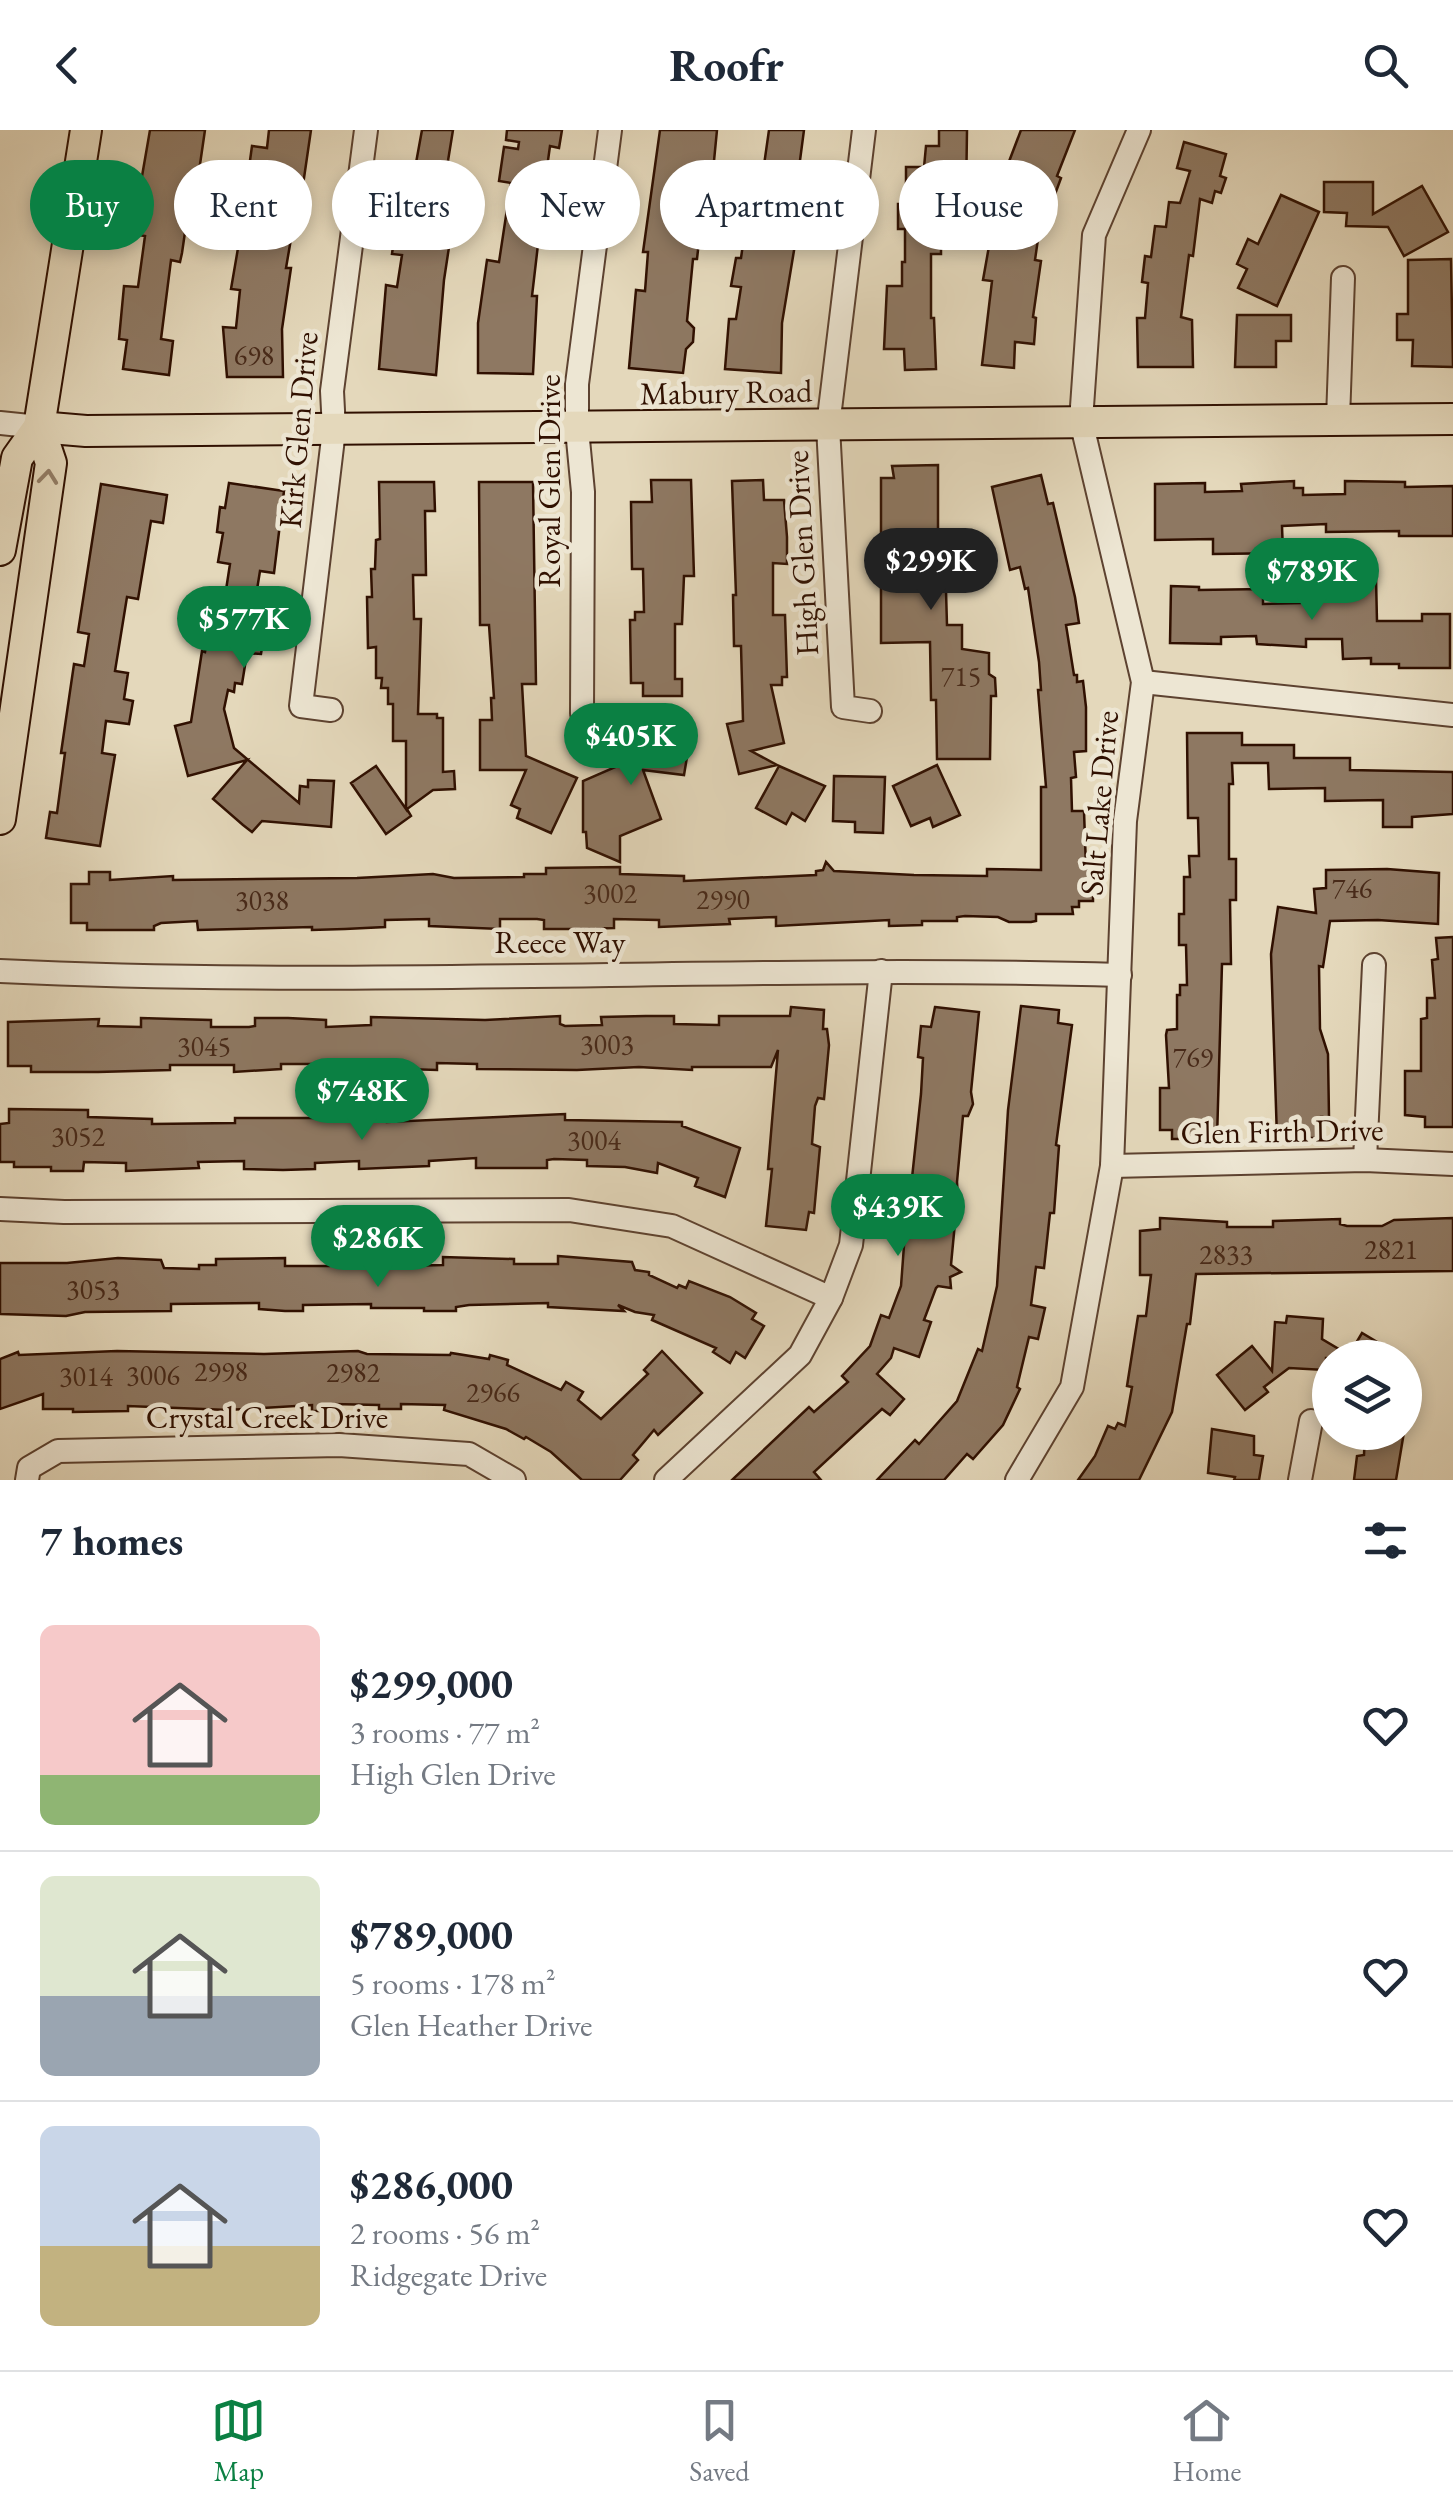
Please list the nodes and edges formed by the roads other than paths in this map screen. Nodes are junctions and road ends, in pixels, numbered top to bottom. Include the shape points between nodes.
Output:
1 (86, 130) edge
2 (366, 130) edge
3 (610, 130) edge
4 (864, 130) edge
5 (1139, 130) edge
6 (1343, 278) dead end
7 (1453, 418) edge
8 (1338, 420) junction
9 (1081, 421) junction
10 (0, 423) edge
11 (828, 426) junction
12 (40, 428) junction
13 (576, 429) junction
14 (334, 430) junction
15 (0, 550) edge
16 (1144, 682) junction
17 (331, 710) dead end
18 (870, 711) dead end
19 (582, 713) dead end
20 (1453, 715) edge
21 (0, 819) edge
22 (1374, 965) dead end
23 (0, 970) edge
24 (881, 971) junction
25 (1120, 976) junction
26 (1365, 1160) junction
27 (1453, 1164) edge
28 (1112, 1166) junction
29 (0, 1208) edge
30 (831, 1298) junction
31 (1310, 1421) dead end
32 (27, 1480) edge
33 (514, 1480) edge
34 (666, 1480) edge
35 (1016, 1480) edge
36 (1300, 1480) edge

1 - 12 main road
2 - 14 street, Kirk Glen Drive via 332,391
3 - 13 street, Royal Glen Drive
4 - 11 street, High Glen Drive
5 - 9 street, Salt Lake Drive via 1094,235
6 - 8 street
7 - 8 main road, Mabury Road
8 - 9 main road, Mabury Road
9 - 11 main road, Mabury Road
9 - 16 street, Salt Lake Drive
10 - 12 street, Mabury Road
11 - 13 main road, Mabury Road
11 - 18 street, High Glen Drive via 843,707
12 - 14 main road, Mabury Road
12 - 15 main road via 16,458
21 -> 12 main road via 51,464
13 - 14 main road, Mabury Road
13 - 19 street, Royal Glen Drive via 583,492
14 - 17 street, Kirk Glen Drive via 301,706
16 - 20 street
16 - 25 street, Salt Lake Drive via 1126,821
22 - 26 street
23 - 24 street, Reece Way via 204,977
24 - 25 street, Reece Way
24 - 30 street via 851,1244
25 - 28 street, Salt Lake Drive
26 - 27 street, Glen Firth Drive
26 - 28 street, Glen Firth Drive
28 - 35 street, Salt Lake Drive via 1072,1387
29 - 30 street via 568,1210 672,1226
30 - 34 street via 800,1354
31 - 36 street
32 - 33 street, Crystal Creek Drive via 29,1468 58,1451 339,1446 469,1454

